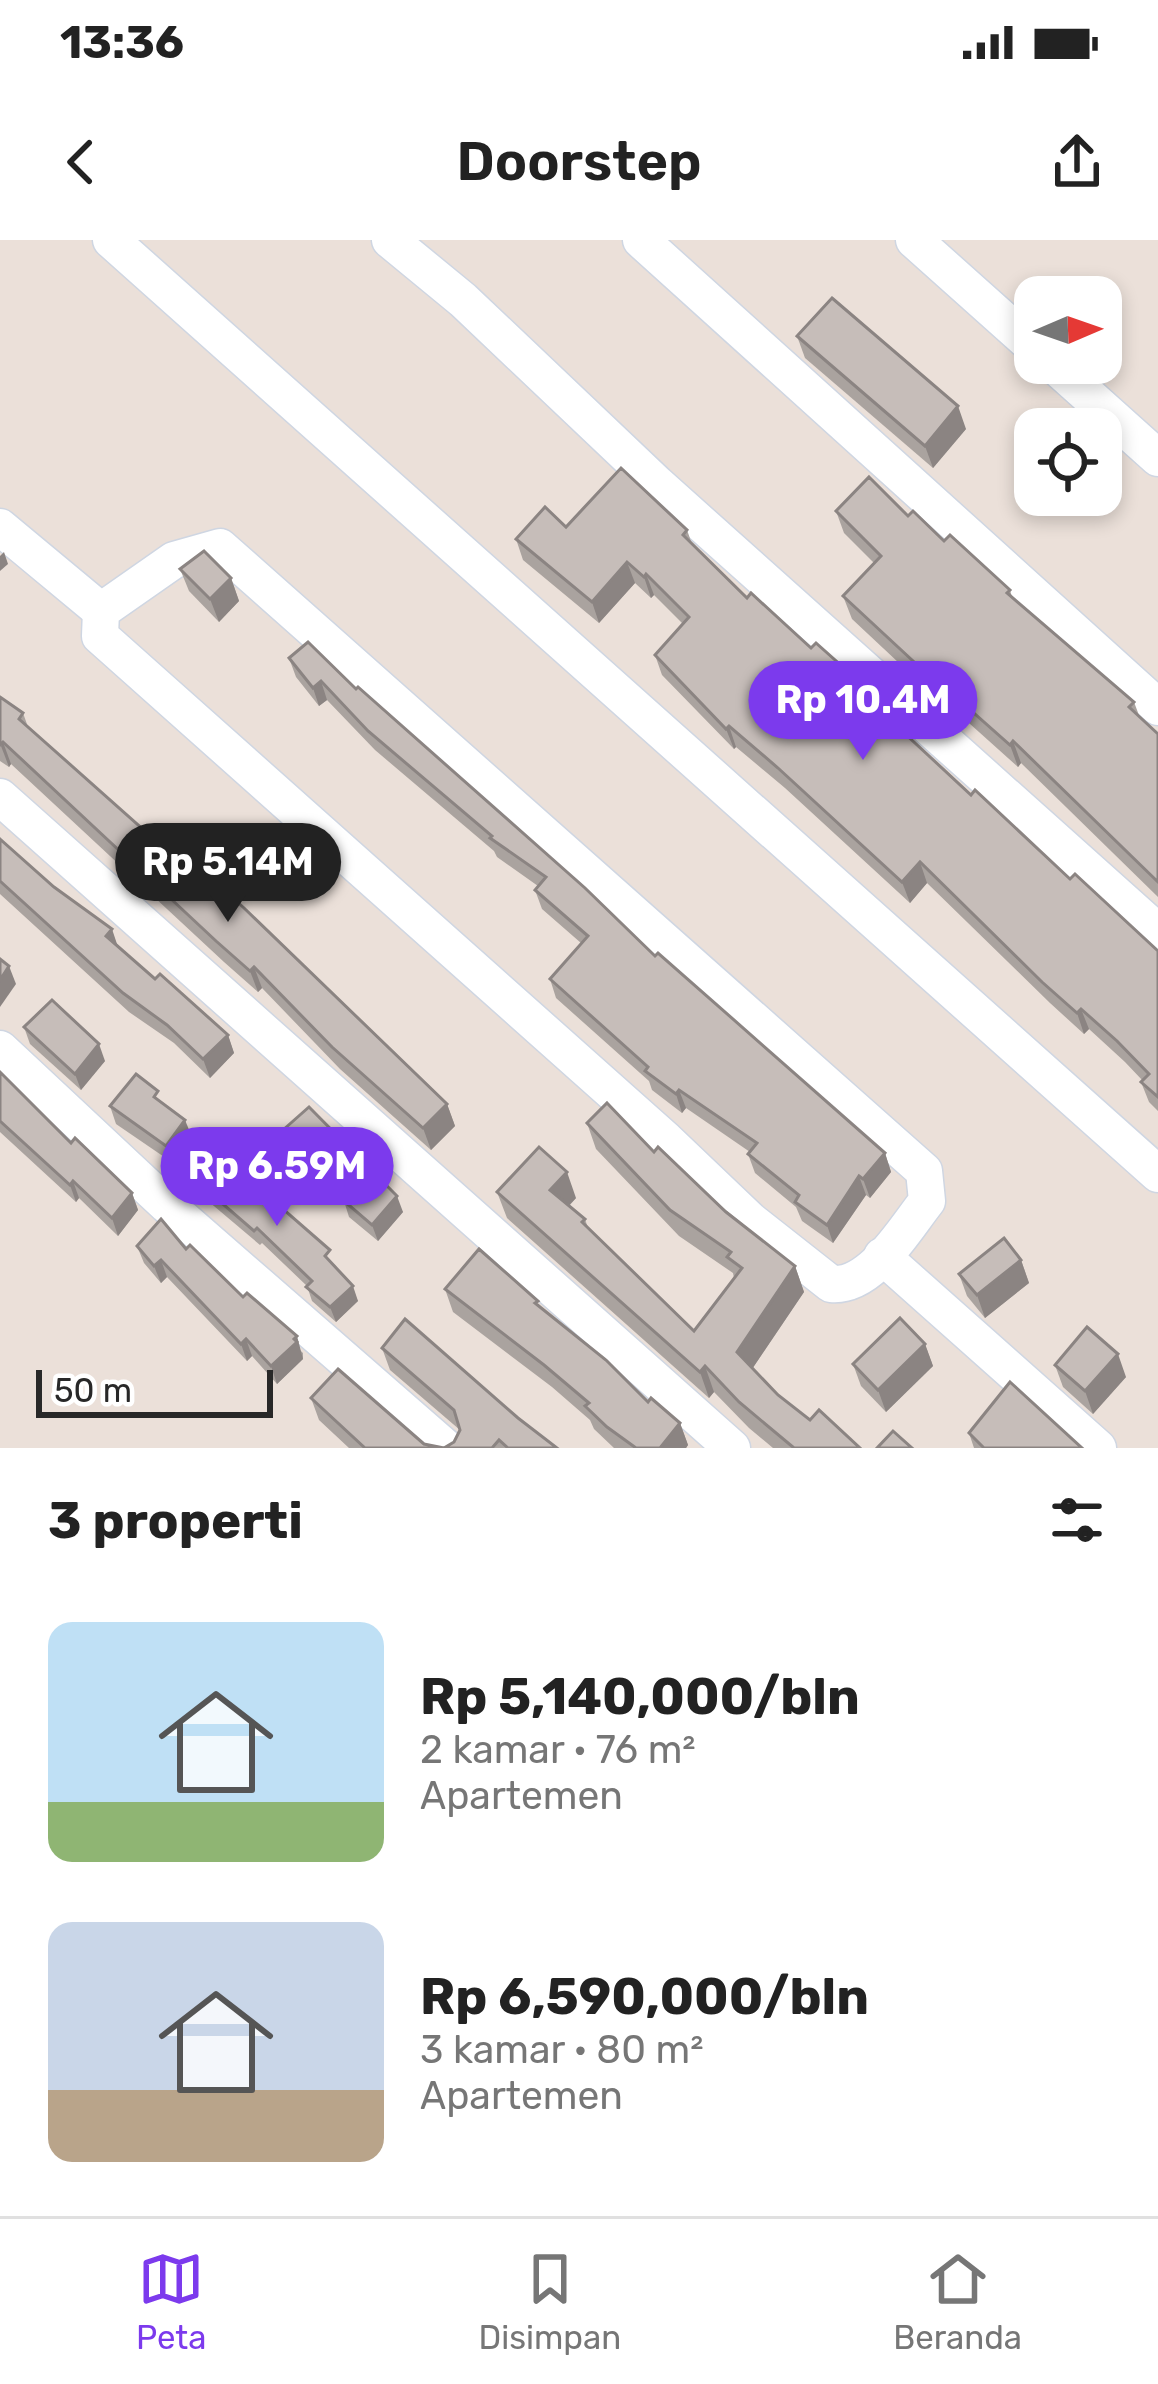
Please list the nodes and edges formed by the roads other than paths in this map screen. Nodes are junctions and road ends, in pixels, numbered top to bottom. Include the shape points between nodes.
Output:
1 (111, 240) edge
2 (390, 240) edge
3 (641, 240) edge
4 (914, 240) edge
5 (1014, 329) edge
6 (1075, 384) edge
7 (1158, 458) edge
8 (0, 527) edge
9 (101, 611) junction
10 (1158, 707) edge
11 (0, 796) edge
12 (1158, 932) edge
13 (0, 1049) edge
14 (1158, 1174) edge
15 (882, 1256) junction
16 (446, 1448) edge
17 (732, 1448) edge
18 (1098, 1448) edge

1 - 14 street
2 - 12 street
3 - 10 street
4 - 5 street
6 - 7 street
8 - 9 street
9 - 15 street via 100,636 751,1221 831,1284 850,1283
9 - 15 street via 174,560 220,547 924,1171 927,1201
11 - 17 street
13 - 16 street
15 - 18 street

